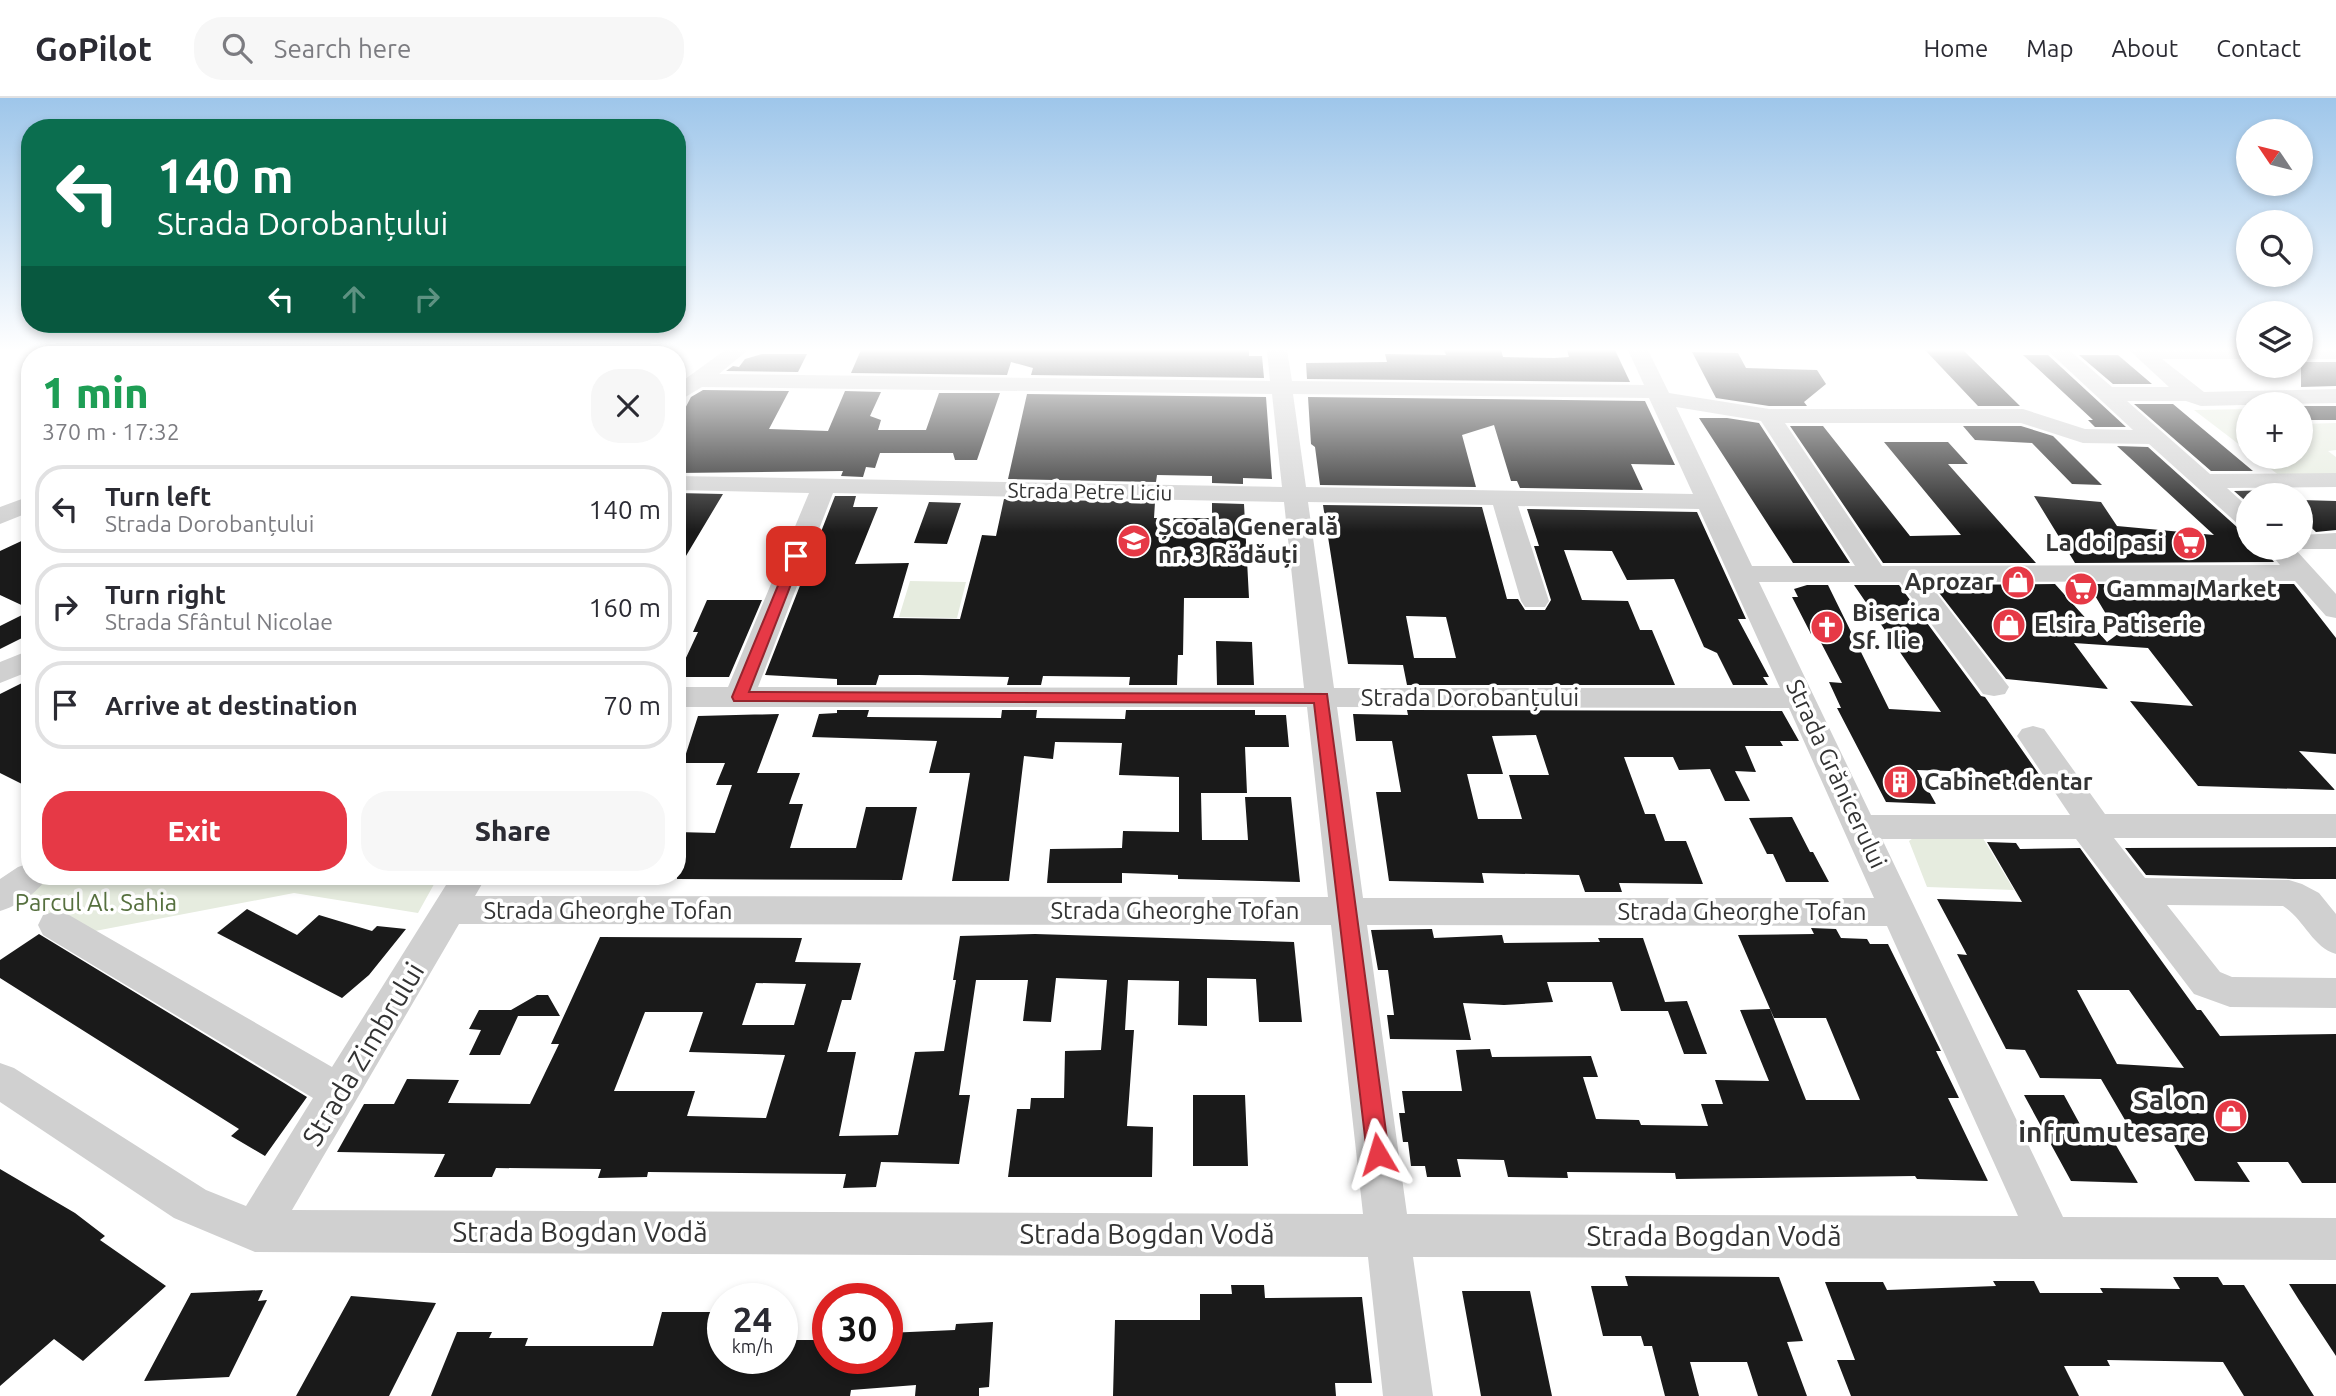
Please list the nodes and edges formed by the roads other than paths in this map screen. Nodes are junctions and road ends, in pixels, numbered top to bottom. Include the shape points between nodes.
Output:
1 (1285, 411) edge
2 (1667, 411) edge
3 (1741, 411) edge
4 (2126, 411) edge
5 (1769, 416) junction
6 (2155, 437) junction
7 (2310, 480) junction
8 (2336, 480) edge
9 (2204, 481) junction
10 (686, 483) edge
11 (824, 486) junction
12 (1296, 496) junction
13 (1503, 499) junction
14 (2336, 501) edge
15 (1709, 502) junction
16 (21, 507) edge
17 (2236, 509) edge
18 (0, 516) edge
19 (2336, 541) edge
20 (2313, 542) edge
21 (2291, 560) edge
22 (2303, 573) junction
23 (1743, 574) junction
24 (1874, 574) junction
25 (1908, 574) junction
26 (1535, 601) dead end
27 (2336, 610) edge
28 (21, 664) edge
29 (0, 674) edge
30 (1994, 687) dead end
31 (686, 697) edge
32 (739, 697) junction
33 (1321, 698) junction
34 (1800, 698) junction
35 (2033, 736) dead end
36 (2090, 826) junction
37 (2336, 826) edge
38 (1860, 827) junction
39 (21, 883) edge
40 (2134, 891) junction
41 (460, 893) edge
42 (0, 898) edge
43 (1348, 912) junction
44 (1900, 912) junction
45 (56, 925) dead end
46 (2336, 940) edge
47 (2336, 993) edge
48 (0, 1080) edge
49 (340, 1093) junction
50 (255, 1231) junction
51 (1388, 1235) junction
52 (2050, 1238) junction
53 (2336, 1239) edge
54 (1408, 1396) edge

1 - 12 street
2 - 15 street, Strada Grănicerului
3 - 5 street
4 - 6 street
5 - 6 street via 2023,416 2074,435
5 - 24 street
6 - 9 street
7 - 8 street
7 - 9 street
7 - 14 street
9 - 17 street
10 - 11 street, Strada Petre Liciu
11 - 12 street, Strada Petre Liciu
11 - 32 street
12 - 13 street, Strada Petre Liciu
12 - 33 street
13 - 15 street, Strada Petre Liciu
13 - 26 street
15 - 23 street, Strada Grănicerului
16 - 18 street
19 - 20 street
21 - 22 street
22 - 25 street
22 - 27 street
23 - 24 street
23 - 34 street, Strada Grănicerului
24 - 25 street
25 - 30 street
28 - 29 street
31 - 32 street, Strada Dorobanțului
32 - 33 street, Strada Dorobanțului
33 - 34 street, Strada Dorobanțului
33 - 43 street
34 - 38 street, Strada Grănicerului
35 - 36 street
36 - 37 street
36 - 38 street
36 - 40 street
38 - 44 street, Strada Grănicerului
39 - 42 street
40 - 46 street via 2289,893 2306,903
40 - 47 street via 2199,976 2218,989
41 - 43 street, Strada Gheorghe Tofan
41 - 49 street, Strada Zimbrului
43 - 44 street, Strada Gheorghe Tofan
43 - 51 street
44 - 52 street, Strada Grănicerului
45 - 49 street
48 - 50 street, Strada Bogdan Vodă via 190,1204
49 - 50 street, Strada Zimbrului
50 - 51 street, Strada Bogdan Vodă
51 - 52 street, Strada Bogdan Vodă
51 - 54 street
52 - 53 street, Strada Bogdan Vodă

